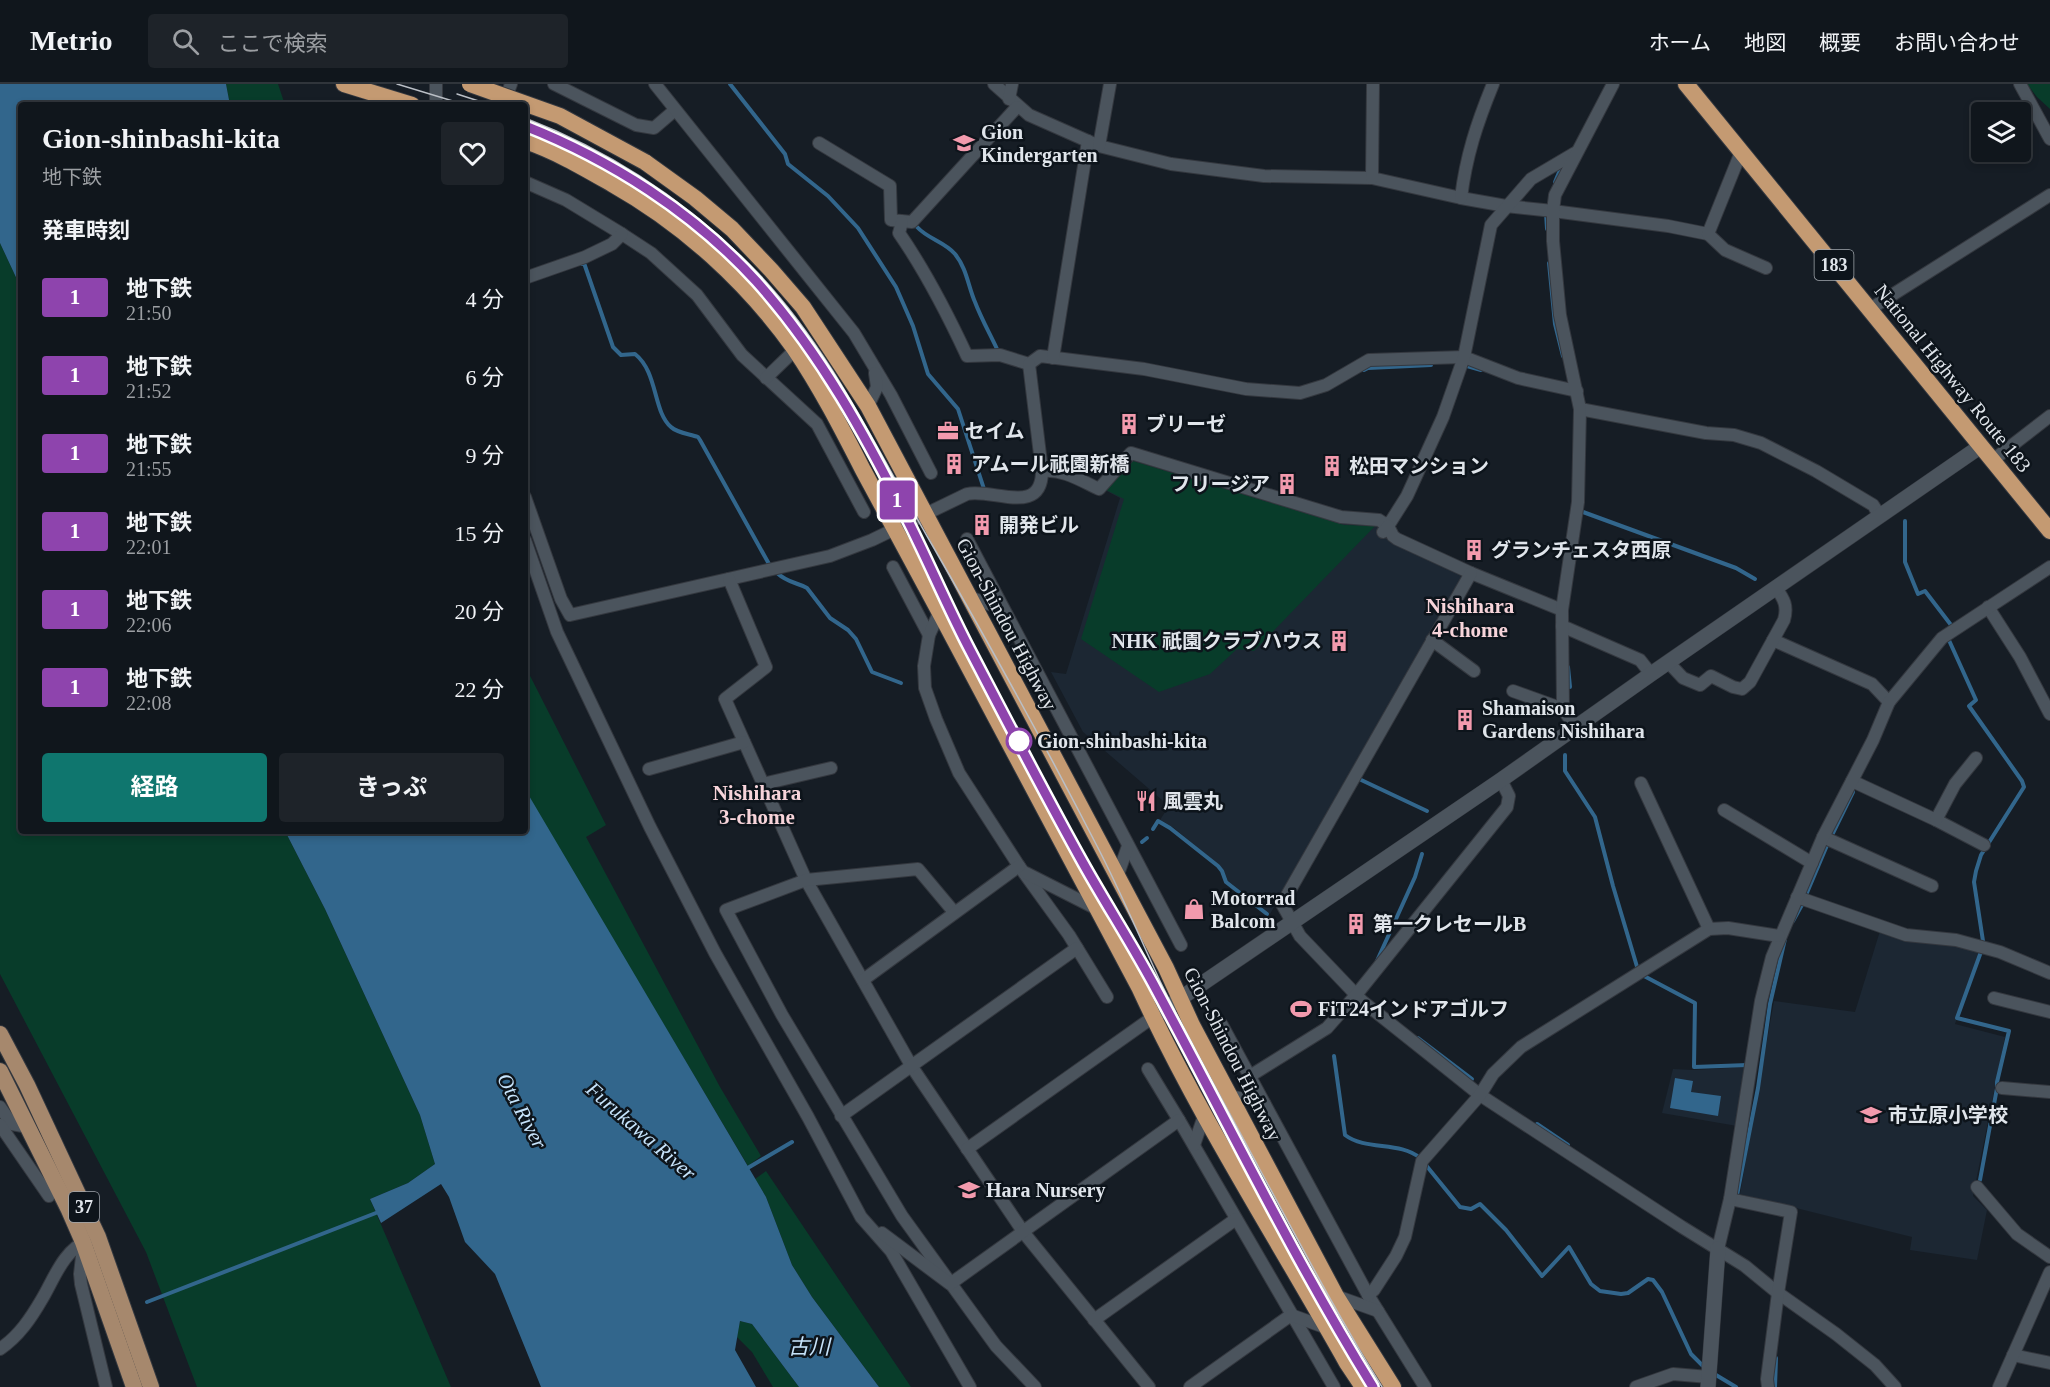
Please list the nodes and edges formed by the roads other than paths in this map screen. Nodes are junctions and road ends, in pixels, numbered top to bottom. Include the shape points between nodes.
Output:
1 (344, 84) edge
2 (436, 84) edge
3 (470, 84) edge
4 (511, 84) edge
5 (655, 84) edge
6 (994, 84) edge
7 (1012, 84) edge
8 (1110, 84) edge
9 (1373, 84) edge
10 (1493, 84) edge
11 (1614, 84) edge
12 (1686, 84) edge
13 (2020, 84) edge
14 (560, 86) edge
15 (402, 102) edge
16 (436, 102) edge
17 (504, 102) edge
18 (521, 102) edge
19 (1013, 103) junction
20 (528, 105) edge
21 (675, 110) junction
22 (2050, 139) edge
23 (528, 142) edge
24 (819, 143) dead end
25 (1094, 143) junction
26 (1741, 152) junction
27 (1575, 153) junction
28 (1372, 178) junction
29 (528, 183) edge
30 (2050, 195) edge
31 (1461, 198) junction
32 (1506, 206) junction
33 (1553, 211) junction
34 (902, 222) junction
35 (622, 234) junction
36 (1708, 234) junction
37 (1766, 268) dead end
38 (528, 277) edge
39 (1870, 309) junction
40 (795, 350) junction
41 (1464, 357) junction
42 (1053, 358) junction
43 (1029, 364) junction
44 (874, 365) junction
45 (766, 378) junction
46 (1577, 391) junction
47 (868, 406) junction
48 (1580, 409) junction
49 (2050, 416) edge
50 (1981, 446) junction
51 (1993, 460) junction
52 (1042, 471) junction
53 (931, 473) dead end
54 (528, 506) edge
55 (864, 512) dead end
56 (925, 514) junction
57 (1880, 516) junction
58 (896, 529) junction
59 (1385, 529) junction
60 (2050, 531) edge
61 (966, 539) dead end
62 (528, 549) edge
63 (893, 567) dead end
64 (2050, 567) edge
65 (1470, 573) junction
66 (729, 579) junction
67 (1776, 588) junction
68 (969, 597) junction
69 (1988, 607) junction
70 (1003, 609) junction
71 (1562, 610) junction
72 (939, 613) junction
73 (1562, 626) junction
74 (929, 635) junction
75 (1432, 640) junction
76 (1773, 640) junction
77 (1668, 662) junction
78 (1474, 671) dead end
79 (1651, 674) junction
80 (1513, 691) dead end
81 (1889, 702) junction
82 (1563, 709) junction
83 (2050, 714) edge
84 (1576, 728) junction
85 (744, 742) junction
86 (1976, 759) dead end
87 (831, 768) dead end
88 (649, 769) dead end
89 (1501, 780) junction
90 (1852, 781) junction
91 (1641, 783) dead end
92 (763, 784) junction
93 (1724, 810) dead end
94 (1936, 820) junction
95 (1823, 837) junction
96 (1984, 845) dead end
97 (1128, 846) junction
98 (1812, 863) junction
99 (1021, 868) junction
100 (1117, 877) junction
101 (806, 880) junction
102 (1932, 886) dead end
103 (1797, 897) junction
104 (1097, 909) junction
105 (954, 912) junction
106 (1293, 921) junction
107 (1709, 929) junction
108 (1779, 936) junction
109 (1181, 945) dead end
110 (1077, 948) junction
111 (2050, 973) edge
112 (863, 980) junction
113 (1356, 995) junction
114 (1107, 997) dead end
115 (1994, 998) dead end
116 (1180, 999) junction
117 (2050, 1012) edge
118 (1153, 1017) junction
119 (1222, 1025) dead end
120 (0, 1034) edge
121 (912, 1067) junction
122 (1148, 1069) dead end
123 (0, 1071) edge
124 (1250, 1076) junction
125 (2002, 1088) dead end
126 (2050, 1092) edge
127 (1480, 1095) junction
128 (1229, 1096) junction
129 (1264, 1103) junction
130 (0, 1107) edge
131 (841, 1116) junction
132 (1204, 1116) junction
133 (1179, 1120) junction
134 (0, 1125) edge
135 (28, 1127) junction
136 (1194, 1145) junction
137 (967, 1149) junction
138 (1977, 1187) dead end
139 (49, 1196) dead end
140 (1730, 1199) junction
141 (861, 1217) junction
142 (1236, 1219) junction
143 (1024, 1233) junction
144 (91, 1240) junction
145 (1718, 1249) junction
146 (2050, 1257) edge
147 (2050, 1272) edge
148 (950, 1284) junction
149 (1778, 1293) junction
150 (1368, 1295) junction
151 (1336, 1296) junction
152 (1378, 1311) junction
153 (1292, 1315) junction
154 (1094, 1320) junction
155 (1327, 1328) junction
156 (0, 1349) edge
157 (2013, 1355) junction
158 (2050, 1363) edge
159 (1709, 1382) edge
160 (106, 1387) edge
161 (134, 1387) edge
162 (151, 1387) edge
163 (970, 1387) edge
164 (1035, 1387) edge
165 (1149, 1387) edge
166 (1190, 1387) edge
167 (1334, 1387) edge
168 (1363, 1387) edge
169 (1393, 1387) edge
170 (1425, 1387) edge
171 (1636, 1387) edge
172 (1768, 1387) edge
173 (1895, 1387) edge
174 (1999, 1387) edge

1 - 15 highway
2 - 16 street
3 - 18 highway, Gion-Shindou Highway, bridge
4 - 17 street
5 - 21 street
6 - 19 street
7 - 19 street
8 - 25 street
9 - 28 street
10 - 31 street via 1475,130
11 - 27 street
12 - 26 highway, National Highway Route 183 / 183
13 - 22 street
14 - 21 street via 636,125 654,128
19 - 25 street via 1029,116
19 - 34 street via 912,222
20 - 47 highway, Gion-Shindou Highway, bridge via 560,116 645,162 725,223 803,308
21 - 44 street via 854,333
23 - 40 highway via 580,165 675,224 739,283
24 - 34 street via 890,186 891,220
25 - 28 street via 1171,164 1264,176
25 - 42 street
26 - 36 street
26 - 39 highway, National Highway Route 183 / 183
27 - 32 street via 1531,179
27 - 33 street via 1555,195
28 - 31 street
29 - 35 street via 566,200
30 - 39 street
31 - 32 street
32 - 33 street
32 - 41 street via 1491,225
33 - 36 street
33 - 46 street via 1560,315
34 - 43 street via 899,232 921,265 967,356 1000,355
35 - 38 street via 612,244
35 - 45 street via 651,253 697,295 742,355
36 - 37 street via 1725,250
39 - 50 highway, National Highway Route 183 / 183
40 - 45 street
40 - 58 highway
41 - 42 street via 1369,360 1326,385 1300,393 1246,389 1144,369
41 - 46 street via 1518,378
41 - 59 street via 1427,454 1407,496
42 - 43 street via 1040,356
43 - 52 street
44 - 47 street via 877,387
44 - 53 street
45 - 55 street via 817,424
46 - 48 street
47 - 56 highway, Gion-Shindou Highway
48 - 57 street via 1761,443 1873,505
48 - 71 street via 1578,502
49 - 51 street
50 - 51 highway, National Highway Route 183 / 183
50 - 57 street
51 - 60 highway, National Highway Route 183 / 183
52 - 56 street via 1041,484 1029,497 973,493
52 - 59 street via 1065,473 1099,489 1131,453 1341,517 1379,520
54 - 66 street via 570,615
56 - 58 street
56 - 68 highway, Gion-Shindou Highway
57 - 67 street
58 - 66 street via 830,556
58 - 72 highway
59 - 65 street via 1397,539
61 - 70 street
62 - 141 street via 557,632 650,827
63 - 74 street
64 - 69 street
65 - 71 street
65 - 75 street
66 - 85 street via 766,667 725,699
67 - 76 street via 1787,610
67 - 77 street
68 - 70 street
68 - 100 highway, Gion-Shindou Highway
69 - 81 street via 1942,638
69 - 83 street
70 - 97 street
71 - 73 street
72 - 74 street
72 - 104 highway
73 - 79 street via 1640,660
73 - 82 street
74 - 99 street via 924,676 936,720 959,773
75 - 78 street
75 - 106 street via 1284,899 1282,904
76 - 77 street via 1750,682 1742,689 1711,676 1700,685 1683,678
76 - 81 street via 1872,684
77 - 79 street
79 - 84 street
80 - 82 street
81 - 90 street
82 - 84 street
84 - 89 street
85 - 88 street
85 - 92 street
86 - 94 street via 1955,784
87 - 92 street
89 - 106 street
89 - 113 street via 1509,796 1507,807
90 - 94 street
90 - 95 street
91 - 107 street
92 - 101 street
93 - 98 street
94 - 96 street
95 - 98 street
95 - 102 street
97 - 100 street
97 - 109 street
98 - 103 street
99 - 104 street
99 - 105 street
99 - 110 street
100 - 116 highway, Gion-Shindou Highway
101 - 105 street via 918,869
101 - 112 street
101 - 131 street via 726,910
103 - 108 street
103 - 111 street via 1906,935 1956,940 2000,952
104 - 118 highway
105 - 112 street
106 - 113 street via 1300,936
106 - 116 street
107 - 108 street
107 - 127 street via 1521,1047 1493,1074
108 - 140 street via 1761,1001
110 - 114 street
110 - 121 street
112 - 121 street
113 - 124 street via 1327,1028
113 - 127 street
115 - 117 street
116 - 118 street
116 - 128 highway, Gion-Shindou Highway
118 - 132 highway
118 - 137 street
119 - 124 street
120 - 144 main road, 37 via 27,1085
121 - 131 street
121 - 137 street
122 - 133 street
123 - 135 main road, 37
124 - 129 street
125 - 126 street
127 - 145 street
127 - 150 street via 1422,1161 1405,1237
128 - 129 street
128 - 151 highway, Gion-Shindou Highway
129 - 150 street
130 - 135 street via 12,1124
131 - 148 street via 902,1216
132 - 136 street
132 - 155 highway
133 - 136 street
133 - 143 street
134 - 139 street
135 - 144 main road, 37
136 - 142 street
137 - 143 street
138 - 146 street via 2017,1234
140 - 145 street
140 - 149 street via 1791,1212
141 - 148 street
141 - 163 street via 891,1251
142 - 153 street
142 - 154 street
143 - 148 street
143 - 154 street
144 - 156 street via 66,1255 20,1333
144 - 160 street via 80,1274 81,1284
144 - 161 main road, 37
144 - 162 main road, 37
145 - 149 street
145 - 159 street
147 - 157 street
148 - 164 street via 996,1346
149 - 172 street
149 - 173 street via 1875,1365
150 - 152 street
151 - 152 street
151 - 169 highway, Gion-Shindou Highway
152 - 170 street
153 - 155 street
153 - 166 street
153 - 167 street
154 - 165 street
155 - 168 highway
157 - 158 street
157 - 174 street
159 - 171 street via 1673,1374

